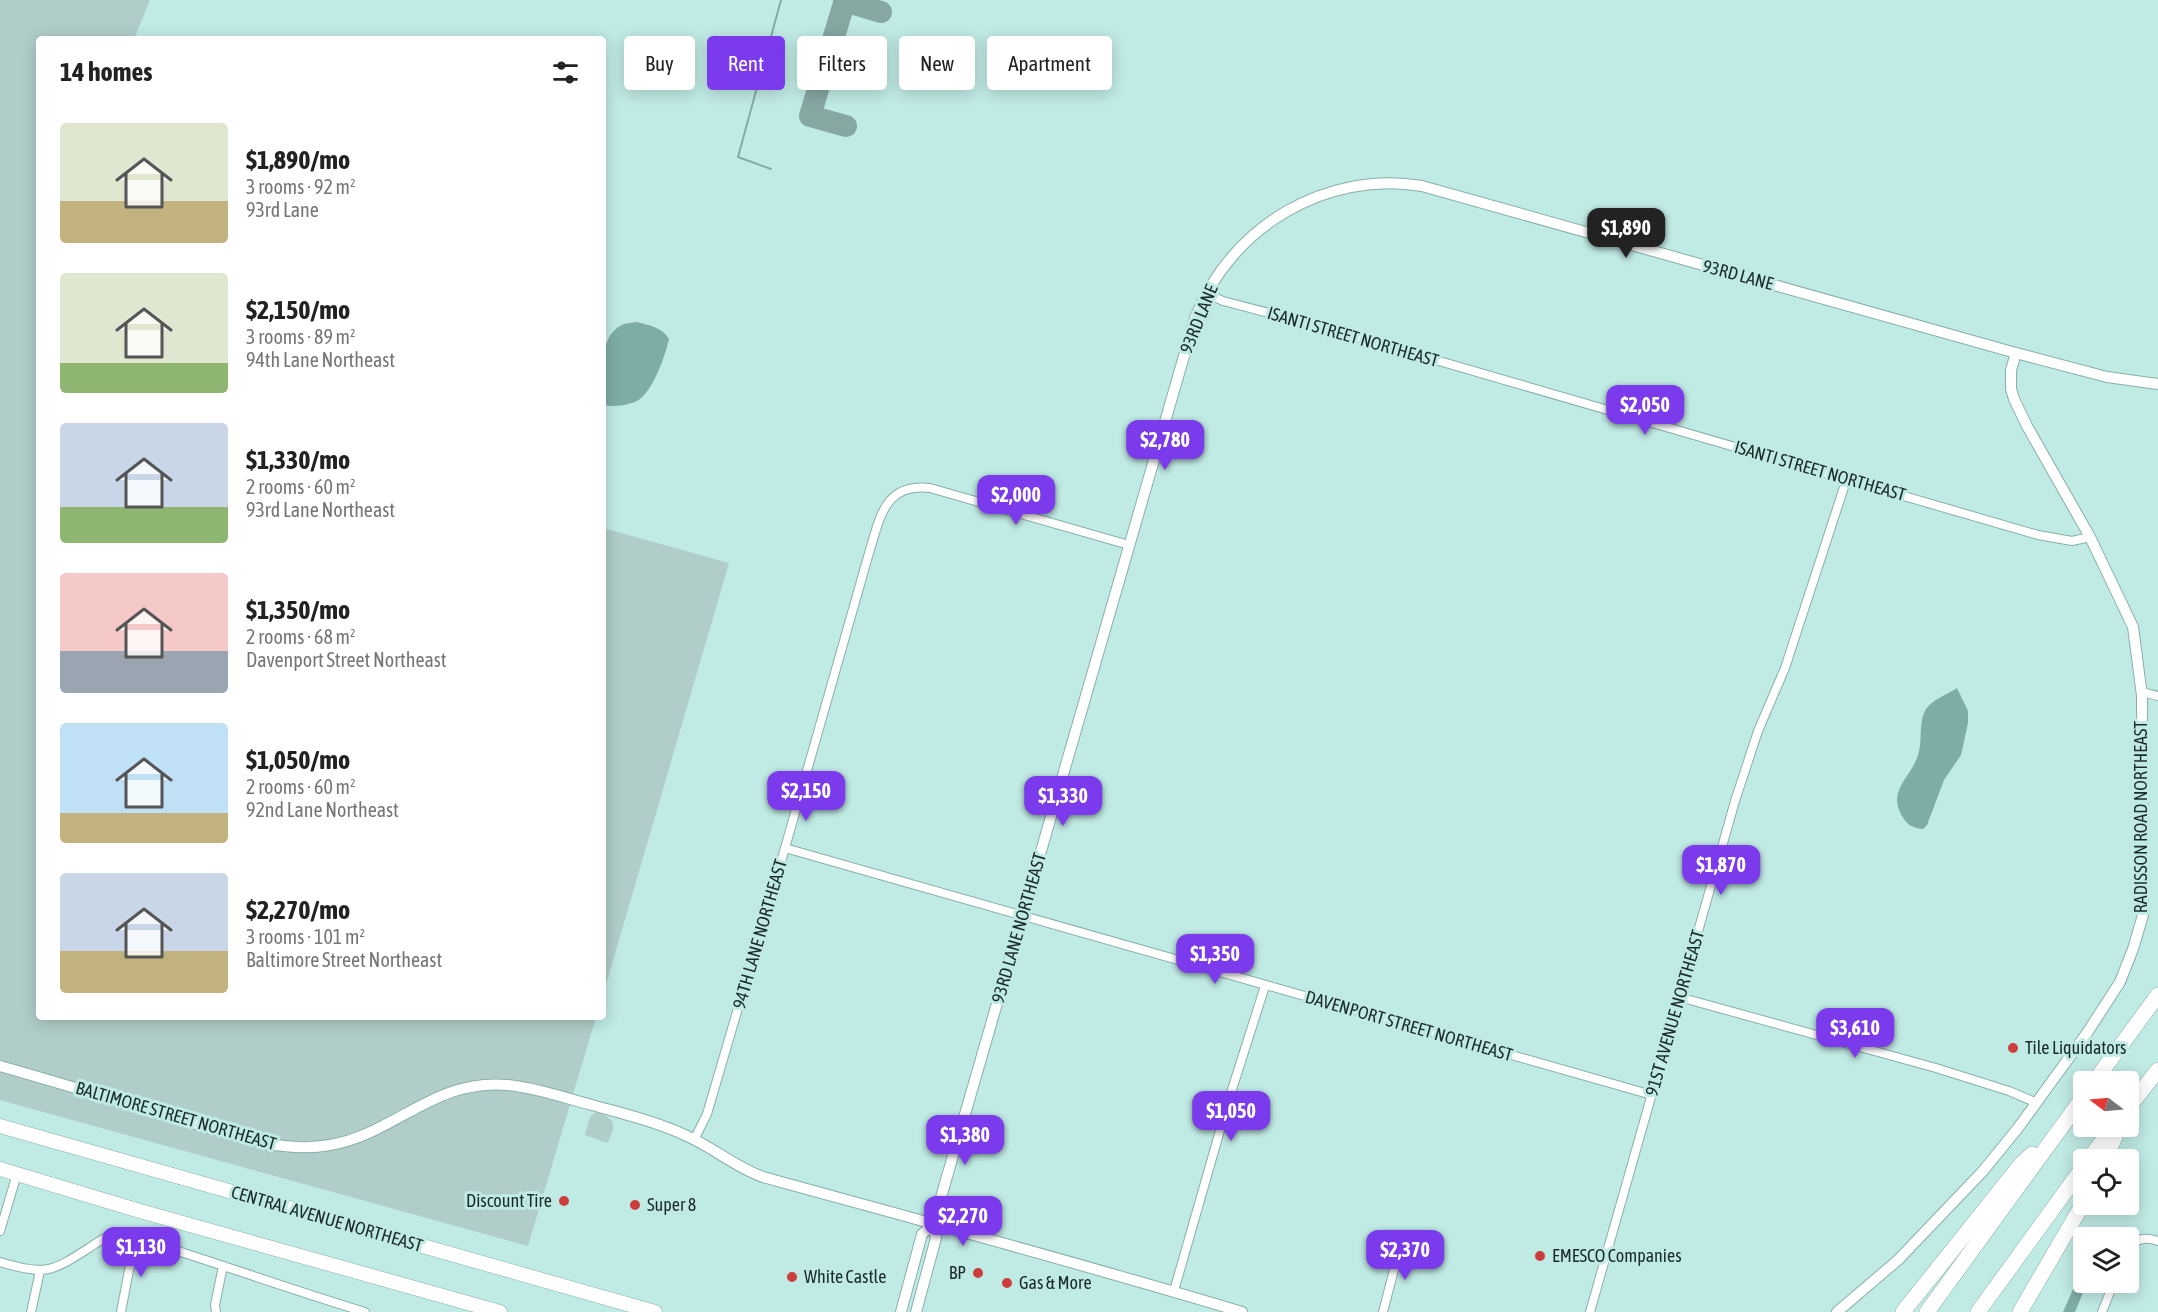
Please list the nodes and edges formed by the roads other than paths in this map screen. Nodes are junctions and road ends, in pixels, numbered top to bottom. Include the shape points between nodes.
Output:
1 (1206, 292) junction
2 (2016, 353) junction
3 (2158, 384) edge
4 (1174, 389) joint
5 (1847, 478) junction
6 (2090, 537) junction
7 (1129, 545) junction
8 (2142, 692) junction
9 (2158, 696) edge
10 (785, 848) junction
11 (1022, 915) junction
12 (1265, 986) junction
13 (2158, 995) edge
14 (1679, 998) junction
15 (0, 1066) edge
16 (2158, 1070) edge
17 (2102, 1071) edge
18 (2139, 1094) edge
19 (1652, 1095) junction
20 (2037, 1103) junction
21 (2073, 1111) edge
22 (2063, 1125) junction
23 (0, 1126) edge
24 (2106, 1137) edge
25 (694, 1140) junction
26 (2096, 1149) edge
27 (0, 1169) edge
28 (17, 1174) junction
29 (2073, 1181) edge
30 (2076, 1215) edge
31 (933, 1225) junction
32 (0, 1231) edge
33 (139, 1239) junction
34 (2139, 1240) edge
35 (2158, 1240) edge
36 (1401, 1243) dead end
37 (0, 1262) edge
38 (223, 1266) junction
39 (40, 1271) junction
40 (2041, 1275) junction
41 (1174, 1292) junction
42 (2110, 1293) edge
43 (31, 1312) edge
44 (121, 1312) edge
45 (216, 1312) edge
46 (365, 1312) edge
47 (501, 1312) edge
48 (655, 1312) edge
49 (900, 1312) edge
50 (916, 1312) edge
51 (1242, 1312) edge
52 (1383, 1312) edge
53 (1590, 1312) edge
54 (1838, 1312) edge
55 (1903, 1312) edge
56 (1927, 1312) edge
57 (1978, 1312) edge
58 (2020, 1312) edge
59 (2030, 1312) edge
60 (2102, 1312) edge

1 - 2 street, 93RD LANE via 1237,250 1288,209 1345,188 1409,184
1 - 4 street, 93RD LANE
1 - 5 street, ISANTI STREET NORTHEAST via 1223,301
2 - 3 street, 93RD LANE via 2107,377
2 - 6 street, RADISSON ROAD NORTHEAST via 2011,370 2014,399
4 - 7 street, 93RD LANE NORTHEAST
5 - 6 street, ISANTI STREET NORTHEAST via 2038,535 2072,541
5 - 14 street, 91ST AVENUE NORTHEAST via 1785,668 1758,731 1735,801
6 - 8 street, RADISSON ROAD NORTHEAST via 2133,627
7 - 10 street, 94TH LANE NORTHEAST via 930,488 901,490 885,507 877,527
7 - 11 street, 93RD LANE NORTHEAST
8 - 9 street
8 - 20 street, RADISSON ROAD NORTHEAST via 2143,915 2120,982
10 - 11 street, DAVENPORT STREET NORTHEAST
10 - 25 street, 94TH LANE NORTHEAST via 707,1114
11 - 12 street, DAVENPORT STREET NORTHEAST
11 - 31 street, 93RD LANE NORTHEAST
12 - 19 street, DAVENPORT STREET NORTHEAST
12 - 41 street
13 - 17 highway
14 - 19 street, 91ST AVENUE NORTHEAST
14 - 20 street via 1936,1068
15 - 25 street, BALTIMORE STREET NORTHEAST via 281,1146 341,1143 434,1098 493,1085 534,1089 662,1126
16 - 18 highway
19 - 53 street, 91ST AVENUE NORTHEAST
20 - 54 street via 1983,1171 1898,1260
21 - 22 highway
22 - 55 highway via 2022,1163
22 - 56 highway
23 - 48 highway, CENTRAL AVENUE NORTHEAST
24 - 26 highway
25 - 31 street, BALTIMORE STREET NORTHEAST via 756,1174
27 - 28 highway
28 - 32 street
28 - 47 highway
29 - 57 highway
30 - 40 highway
31 - 41 street, BALTIMORE STREET NORTHEAST
31 - 49 street, 93RD LANE NORTHEAST via 922,1234
31 - 50 street, 93RD LANE NORTHEAST via 936,1238
33 - 38 street
33 - 39 street via 114,1235 57,1267
33 - 44 street
34 - 35 street
36 - 52 street
37 - 39 street
38 - 45 street
38 - 46 street
39 - 43 street
40 - 58 highway
40 - 59 highway
41 - 51 street, BALTIMORE STREET NORTHEAST
42 - 60 street

